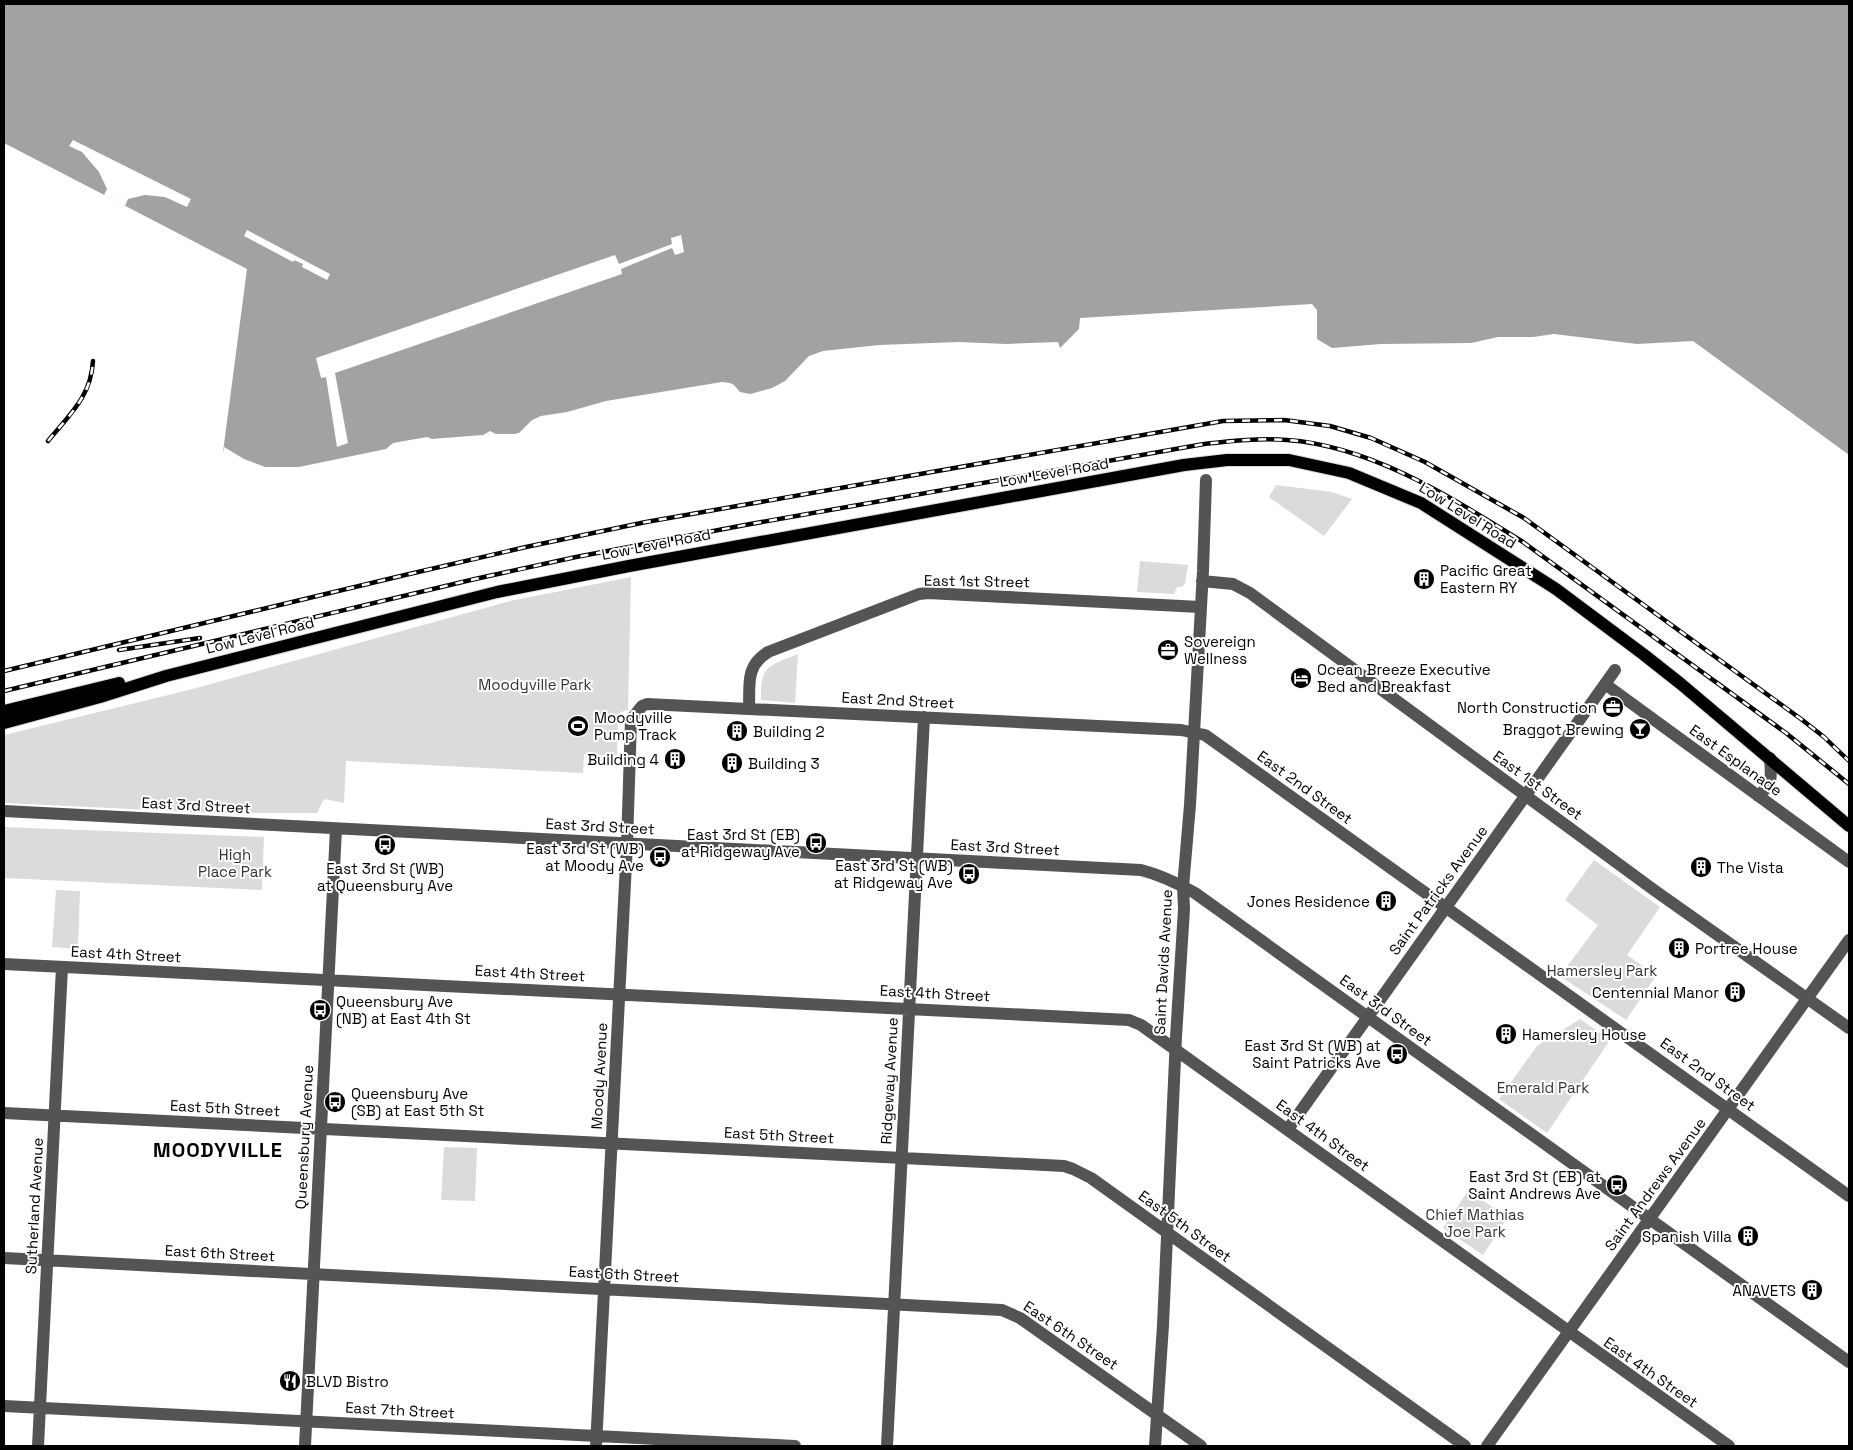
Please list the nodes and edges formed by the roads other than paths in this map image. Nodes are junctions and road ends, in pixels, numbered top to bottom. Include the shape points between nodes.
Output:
1 (1206, 480) dead end
2 (1202, 581) junction
3 (1200, 608) junction
4 (1615, 670) dead end
5 (166, 676) junction
6 (1605, 684) junction
7 (638, 709) joint
8 (749, 709) junction
9 (4, 711) edge
10 (924, 717) junction
11 (4, 723) edge
12 (1194, 732) junction
13 (1770, 758) junction
14 (1525, 796) junction
15 (1758, 796) junction
16 (4, 811) edge
17 (1849, 826) edge
18 (336, 829) junction
19 (627, 844) junction
20 (916, 859) junction
21 (1849, 862) edge
22 (1183, 887) junction
23 (1445, 907) junction
24 (1849, 940) edge
25 (4, 964) edge
26 (62, 967) junction
27 (330, 980) junction
28 (619, 994) junction
29 (1807, 999) junction
30 (909, 1008) junction
31 (1367, 1016) junction
32 (1849, 1028) edge
33 (1175, 1049) junction
34 (1729, 1109) junction
35 (4, 1113) edge
36 (54, 1116) junction
37 (1288, 1128) junction
38 (321, 1129) junction
39 (611, 1143) junction
40 (901, 1158) junction
41 (1849, 1196) edge
42 (1650, 1220) junction
43 (1167, 1233) junction
44 (4, 1258) edge
45 (47, 1260) junction
46 (313, 1275) junction
47 (604, 1289) junction
48 (894, 1304) junction
49 (1569, 1333) junction
50 (1849, 1362) edge
51 (4, 1406) edge
52 (40, 1407) junction
53 (1158, 1415) junction
54 (306, 1422) junction
55 (597, 1441) edge
56 (38, 1446) edge
57 (306, 1446) edge
58 (796, 1446) edge
59 (887, 1446) edge
60 (1156, 1446) edge
61 (1201, 1446) edge
62 (1465, 1446) edge
63 (1487, 1446) edge
64 (1729, 1446) edge

1 - 2 street, Saint Davids Avenue
2 - 3 street, Saint Davids Avenue
2 - 14 street, East 1st Street via 1233,584 1250,593
3 - 8 street, East 1st Street via 919,594 760,657 750,672
3 - 12 street, Saint Davids Avenue
4 - 6 street, Saint Patricks Avenue
5 - 9 main road, Low Level Road via 118,683
5 - 11 main road, Low Level Road
5 - 13 main road, Low Level Road via 497,592 629,566 1184,465 1227,460 1289,460 1349,472 1421,503 1556,590 1666,672
6 - 14 street, Saint Patricks Avenue
6 - 15 street, East Esplanade
7 - 8 street, East 2nd Street via 647,704
7 - 19 street, Moody Avenue via 631,720
8 - 10 street, East 2nd Street
10 - 12 street, East 2nd Street
10 - 20 street, Ridgeway Avenue
12 - 22 street, Saint Davids Avenue
12 - 23 street, East 2nd Street via 1205,735
13 - 15 street via 1770,782
13 - 17 main road, Low Level Road
14 - 23 street, Saint Patricks Avenue
14 - 29 street, East 1st Street
15 - 21 street, East Esplanade
16 - 18 street, East 3rd Street
18 - 19 street, East 3rd Street
18 - 27 street, Queensbury Avenue
19 - 20 street, East 3rd Street
19 - 28 street, Moody Avenue
20 - 22 street, East 3rd Street via 1141,870
20 - 30 street, Ridgeway Avenue
22 - 31 street, East 3rd Street
22 - 33 street, Saint Davids Avenue
23 - 31 street, Saint Patricks Avenue
23 - 34 street, East 2nd Street
24 - 29 street, Saint Andrews Avenue
25 - 26 street, East 4th Street
26 - 27 street, East 4th Street
26 - 36 street, Sutherland Avenue
27 - 28 street, East 4th Street
27 - 38 street, Queensbury Avenue
28 - 30 street, East 4th Street
28 - 39 street, Moody Avenue
29 - 32 street, East 1st Street
29 - 34 street, Saint Andrews Avenue
30 - 33 street, East 4th Street via 1120,1018 1141,1025
30 - 40 street, Ridgeway Avenue
31 - 37 street, Saint Patricks Avenue
31 - 42 street, East 3rd Street
33 - 37 street, East 4th Street
33 - 43 street, Saint Davids Avenue
34 - 41 street, East 2nd Street
34 - 42 street, Saint Andrews Avenue
35 - 36 street, East 5th Street
36 - 38 street, East 5th Street
36 - 45 street, Sutherland Avenue
37 - 49 street, East 4th Street
38 - 39 street, East 5th Street
38 - 46 street, Queensbury Avenue
39 - 40 street, East 5th Street
39 - 47 street, Moody Avenue
40 - 43 street, East 5th Street via 1073,1168
40 - 48 street, Ridgeway Avenue
42 - 49 street, Saint Andrews Avenue
42 - 50 street, East 3rd Street
43 - 53 street, Saint Davids Avenue
43 - 62 street, East 5th Street
44 - 45 street, East 6th Street
45 - 46 street, East 6th Street
45 - 52 street, Sutherland Avenue
46 - 47 street, East 6th Street
46 - 54 street, Queensbury Avenue
47 - 48 street, East 6th Street
47 - 55 street, Moody Avenue
48 - 53 street, East 6th Street via 994,1309 1012,1314
48 - 59 street, Ridgeway Avenue
49 - 63 street, Saint Andrews Avenue
49 - 64 street, East 4th Street
51 - 52 street, East 7th Street
52 - 54 street, East 7th Street
52 - 56 street, Sutherland Avenue
53 - 60 street, Saint Davids Avenue
53 - 61 street, East 6th Street
54 - 55 street, East 7th Street
54 - 57 street, Queensbury Avenue
55 - 58 street, East 7th Street

